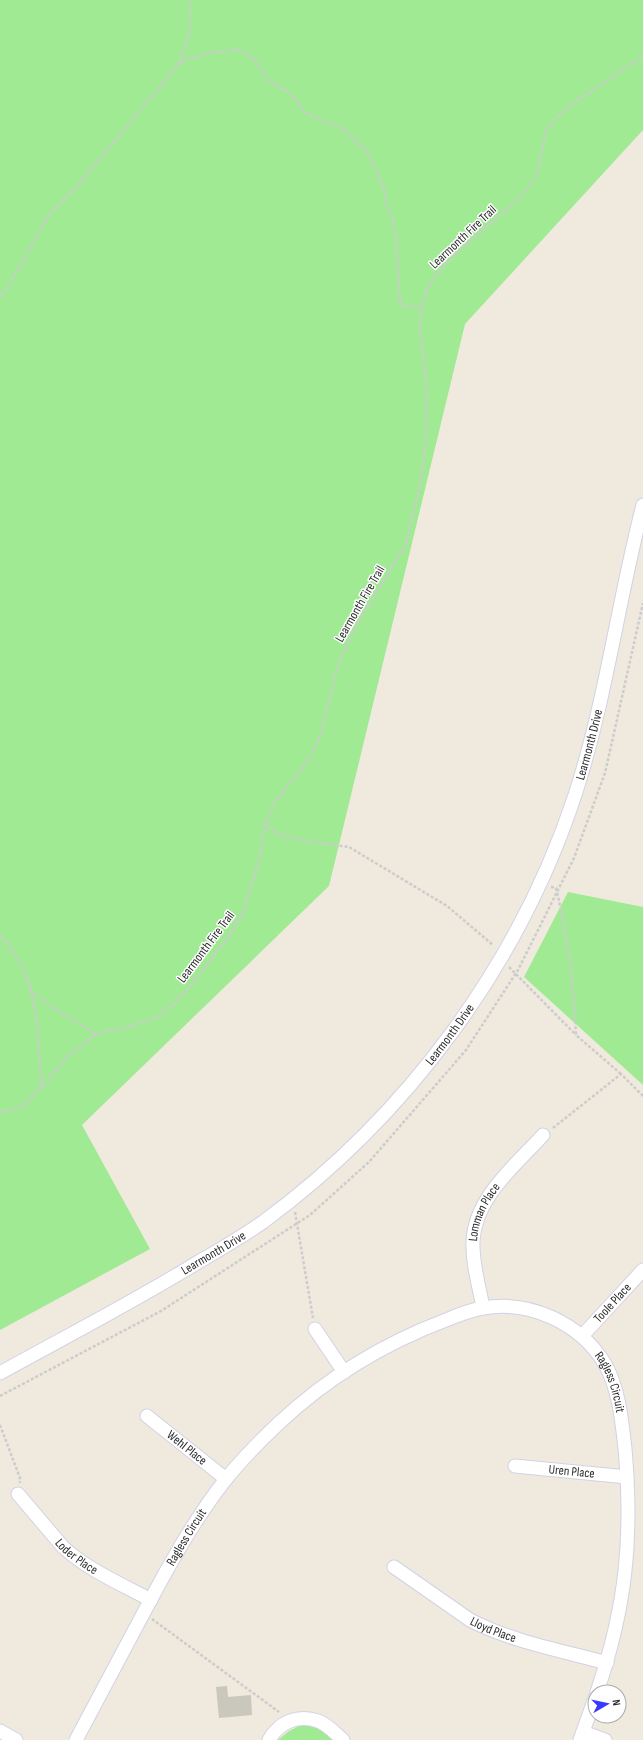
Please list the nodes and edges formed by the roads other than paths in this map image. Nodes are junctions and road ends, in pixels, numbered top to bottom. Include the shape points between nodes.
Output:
1 (643, 505) edge
2 (543, 1135) road end
3 (643, 1270) edge
4 (484, 1307) junction
5 (315, 1328) road end
6 (582, 1336) junction
7 (0, 1372) edge
8 (344, 1372) junction
9 (147, 1416) dead end
10 (515, 1466) dead end
11 (627, 1477) junction
12 (226, 1479) junction
13 (18, 1494) road end
14 (394, 1567) dead end
15 (149, 1614) junction
16 (607, 1663) junction
17 (600, 1684) edge
18 (587, 1721) edge
19 (0, 1731) edge
20 (582, 1736) edge
21 (16, 1740) edge
22 (76, 1740) edge
23 (269, 1740) edge
24 (343, 1740) edge
25 (605, 1740) edge

1 - 7 street, Learmonth Drive via 588,751 559,840 532,900 501,956 476,998 436,1053 365,1134 293,1198 250,1230 167,1281
2 - 4 street, Lomman Place via 496,1187 480,1213 473,1242
3 - 6 street, Toole Place
4 - 6 street, Ragless Circuit via 511,1307 538,1312 562,1322
4 - 8 street, Ragless Circuit via 425,1328 383,1348
5 - 8 street
6 - 11 street, Ragless Circuit via 606,1365 615,1387
8 - 12 street, Ragless Circuit via 280,1422
9 - 12 street, Wehl Place
10 - 11 street, Uren Place
11 - 16 street, Ragless Circuit via 629,1501 626,1571 619,1617
12 - 15 street, Ragless Circuit via 198,1518
13 - 15 street, Loder Place via 63,1547
14 - 16 street, Lloyd Place via 481,1626 504,1635
15 - 22 street, Ragless Circuit
16 - 17 street, Ragless Circuit
18 - 20 street
19 - 21 street
20 - 25 street
23 - 24 street via 280,1726 290,1720 301,1718 318,1721

